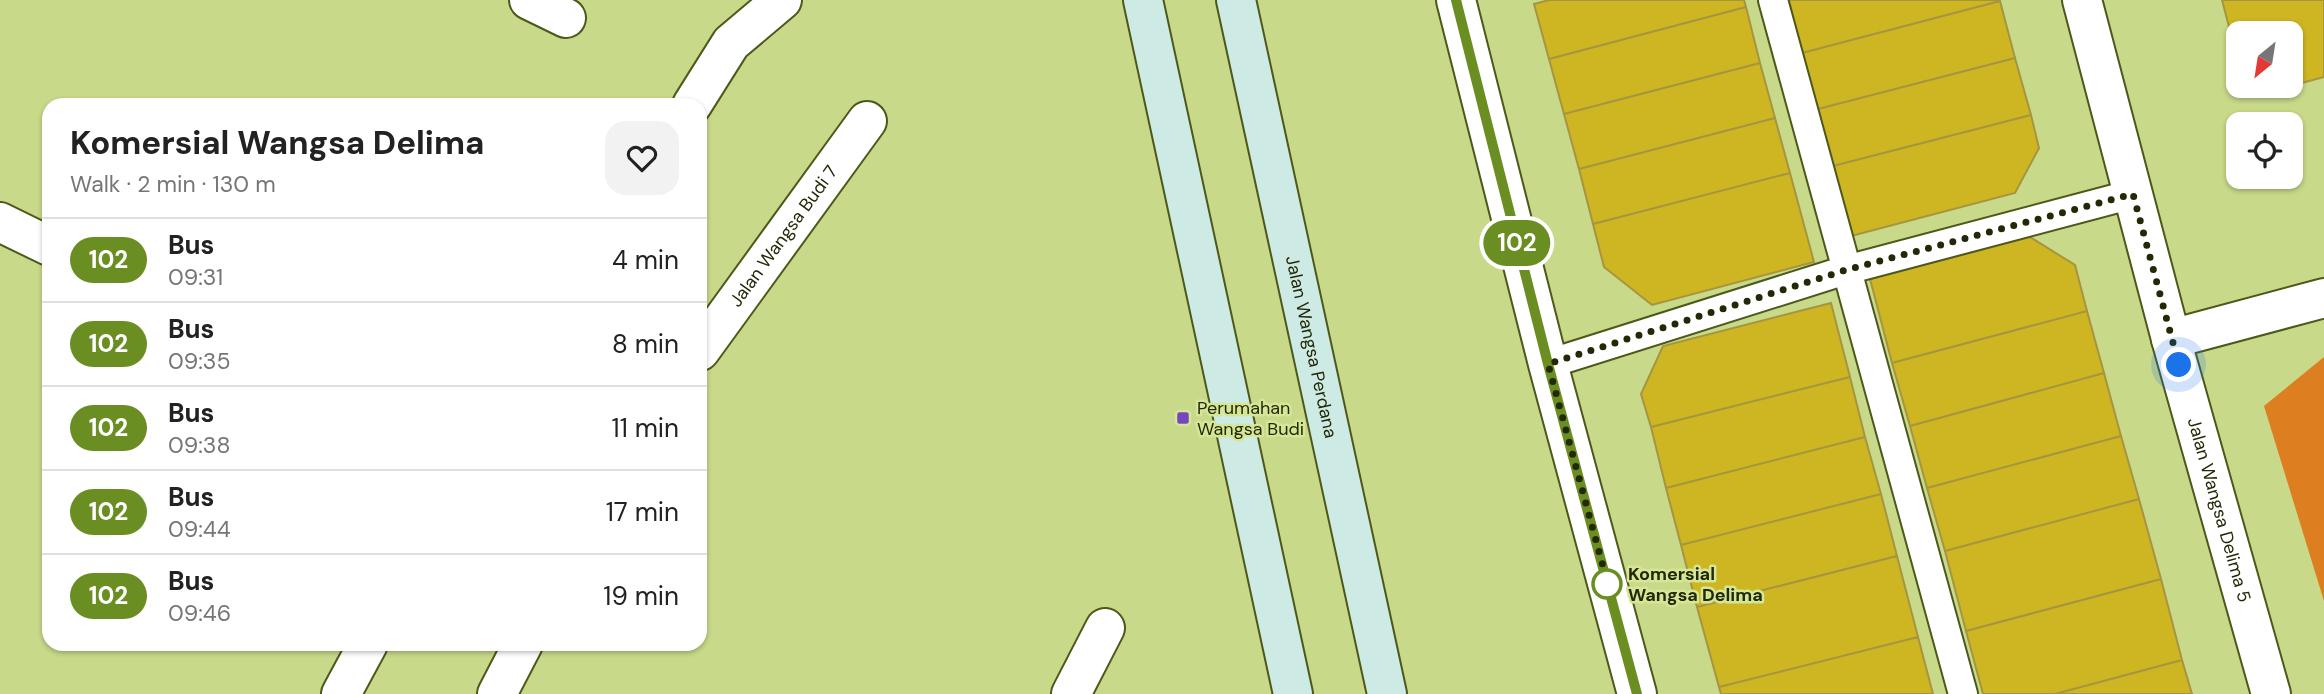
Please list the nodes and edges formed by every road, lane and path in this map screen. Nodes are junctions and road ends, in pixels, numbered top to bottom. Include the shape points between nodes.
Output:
1 (529, 0) edge
2 (782, 0) edge
3 (1143, 0) edge
4 (1236, 0) edge
5 (1456, 0) edge
6 (1773, 0) edge
7 (2082, 0) edge
8 (566, 18) dead end
9 (696, 98) edge
10 (867, 121) dead end
11 (2133, 194) junction
12 (0, 222) edge
13 (42, 243) edge
14 (1846, 270) junction
15 (2324, 298) edge
16 (2171, 340) junction
17 (707, 341) edge
18 (1548, 364) junction
19 (1105, 628) dead end
20 (364, 651) edge
21 (519, 651) edge
22 (341, 694) edge
23 (496, 694) edge
24 (1071, 694) edge
25 (1293, 694) edge
26 (1387, 694) edge
27 (1637, 694) edge
28 (1963, 694) edge
29 (2271, 694) edge

1 - 8 street
2 - 9 street via 731,43
3 - 25 main road
4 - 26 main road, Jalan Wangsa Perdana
5 - 18 street
6 - 14 lane
7 - 11 street, Jalan Wangsa Delima 5
10 - 17 street, Jalan Wangsa Budi 7
11 - 14 lane
11 - 16 street, Jalan Wangsa Delima 5
12 - 13 street
14 - 18 lane
14 - 28 lane
15 - 16 street
16 - 29 street, Jalan Wangsa Delima 5
18 - 27 street
19 - 24 street
20 - 22 street
21 - 23 street

